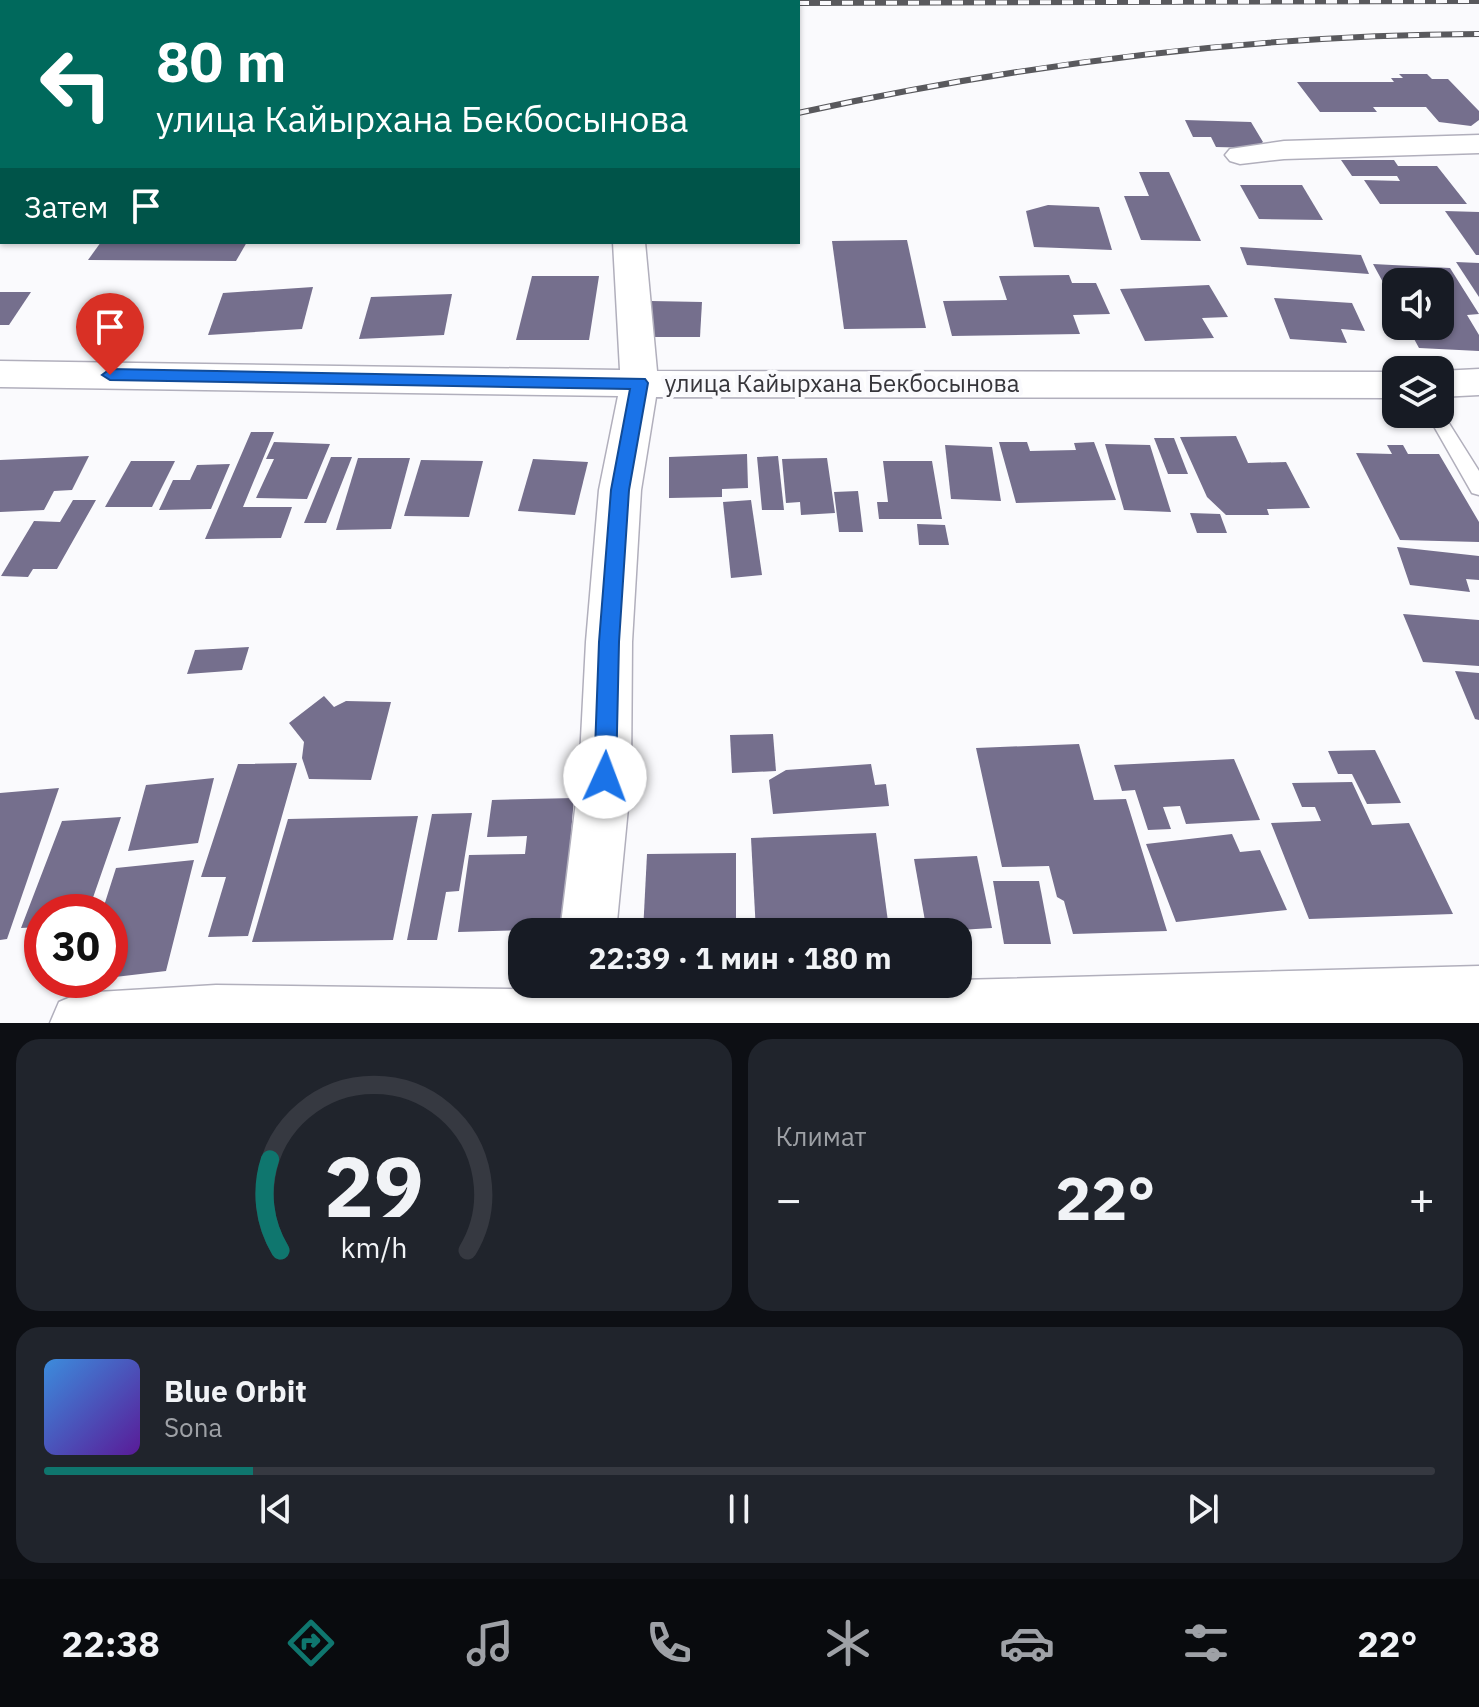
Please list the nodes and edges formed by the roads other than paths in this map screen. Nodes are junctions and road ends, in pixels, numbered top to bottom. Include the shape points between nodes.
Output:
1 (1479, 144) edge
2 (1240, 155) dead end
3 (629, 244) edge
4 (0, 374) edge
5 (1479, 382) edge
6 (639, 383) junction
7 (1454, 383) edge
8 (1382, 385) edge
9 (1444, 428) edge
10 (1479, 488) edge
11 (590, 918) edge
12 (1479, 996) edge
13 (551, 1012) edge
14 (80, 1023) edge

1 - 2 street
3 - 6 street
4 - 6 street, улица Кайырхана Бекбосынова
5 - 7 street
6 - 8 street, улица Кайырхана Бекбосынова
6 - 11 street via 620,490 605,777
9 - 10 lane
12 - 13 street
13 - 14 street via 216,1015

